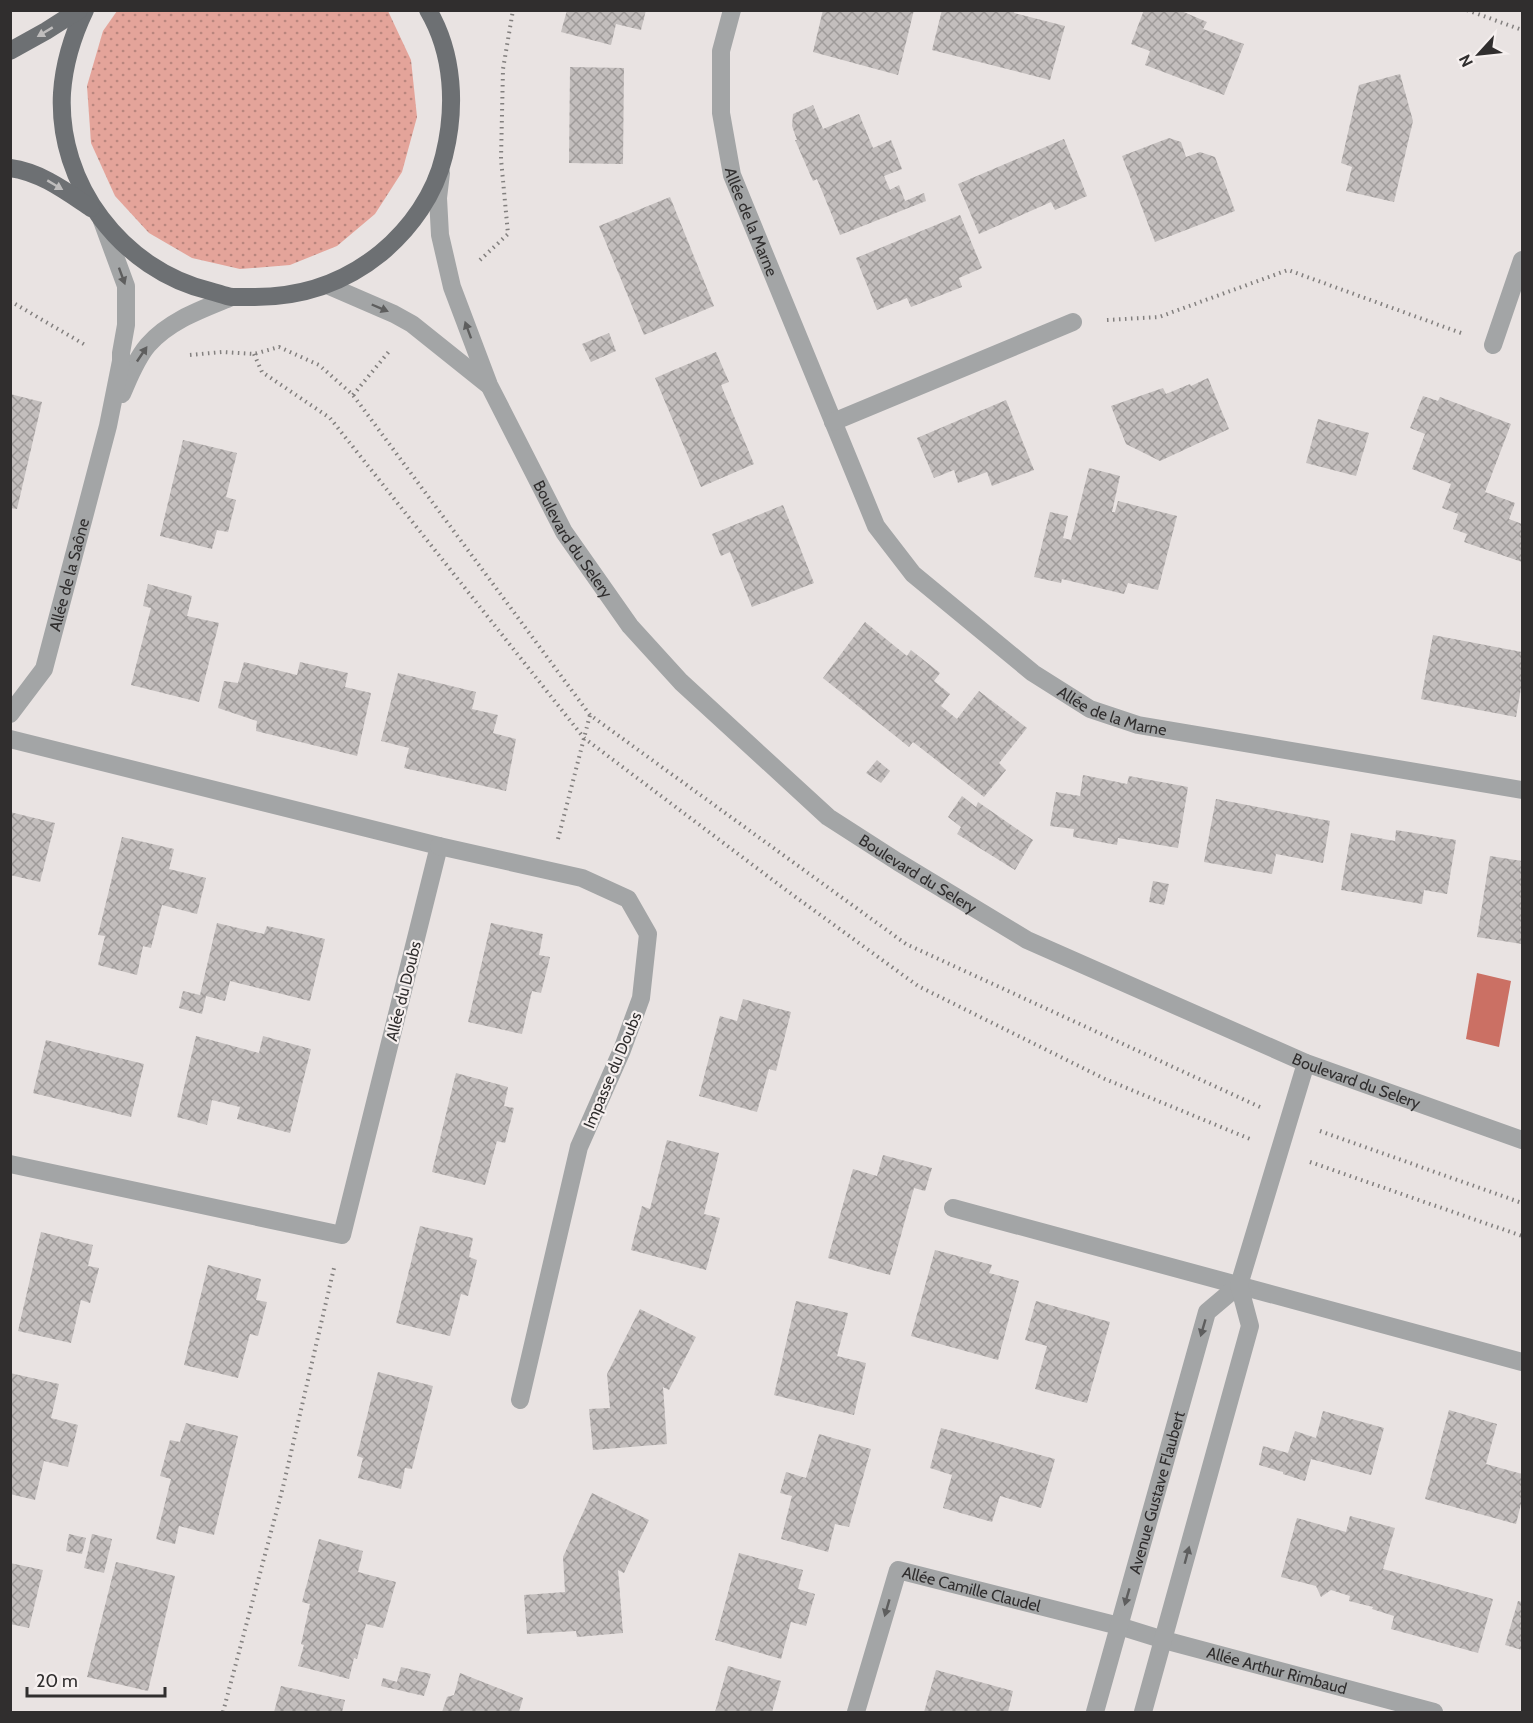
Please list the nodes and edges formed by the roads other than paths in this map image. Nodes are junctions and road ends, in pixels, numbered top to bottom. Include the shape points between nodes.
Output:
1 (78, 10) edge
2 (85, 10) edge
3 (732, 10) edge
4 (431, 14) edge
5 (10, 51) edge
6 (10, 168) edge
7 (441, 168) junction
8 (99, 216) junction
9 (1522, 260) edge
10 (327, 285) junction
11 (232, 297) junction
12 (1073, 322) road end
13 (1493, 345) road end
14 (489, 385) junction
15 (833, 422) junction
16 (108, 426) junction
17 (10, 714) edge
18 (10, 739) edge
19 (1522, 790) edge
20 (439, 846) junction
21 (1306, 1063) junction
22 (1522, 1140) edge
23 (10, 1164) edge
24 (953, 1208) dead end
25 (1239, 1285) junction
26 (1522, 1362) edge
27 (520, 1400) dead end
28 (1119, 1626) junction
29 (1164, 1640) junction
30 (856, 1713) edge
31 (1095, 1713) edge
32 (1143, 1713) edge
33 (1434, 1713) edge

1 -> 5 main road
2 - 8 main road via 66,63 63,124 80,184
3 - 15 street, Allée de la Marne via 721,51 721,113 732,175
4 - 7 main road via 446,56 452,93 450,132
6 -> 8 main road via 50,181
7 - 10 main road via 423,206 396,240 364,266
14 -> 7 street, Boulevard du Selery via 452,287 440,235
8 - 11 main road via 128,249 160,272
8 -> 16 street, Allée de la Saône via 126,286 126,325
9 - 13 street
10 - 11 main road via 280,297
10 -> 14 street, Boulevard du Selery via 412,324
16 -> 11 street, Allée de la Saône via 137,362 149,345 186,316
12 - 15 street
14 - 21 street, Boulevard du Selery via 564,532 630,626 681,682 828,817 1027,940
15 - 19 street, Allée de la Marne via 876,526 913,574 1033,673 1089,709 1138,725
16 - 17 street, Allée de la Saône via 44,669
18 - 20 street
20 - 23 street, Allée du Doubs via 342,1235
20 - 27 street, Impasse du Doubs via 582,878 628,899 648,934 641,998 579,1147
21 - 22 street, Boulevard du Selery
21 - 25 street
24 - 25 street
25 - 26 street
25 -> 28 street, Avenue Gustave Flaubert via 1207,1312
29 -> 25 street via 1250,1326
28 - 29 street, Allée Arthur Rimbaud
28 -> 30 street, Allée Camille Claudel via 898,1569
28 - 31 street, Avenue Gustave Flaubert
29 - 32 street
29 - 33 street, Allée Arthur Rimbaud

